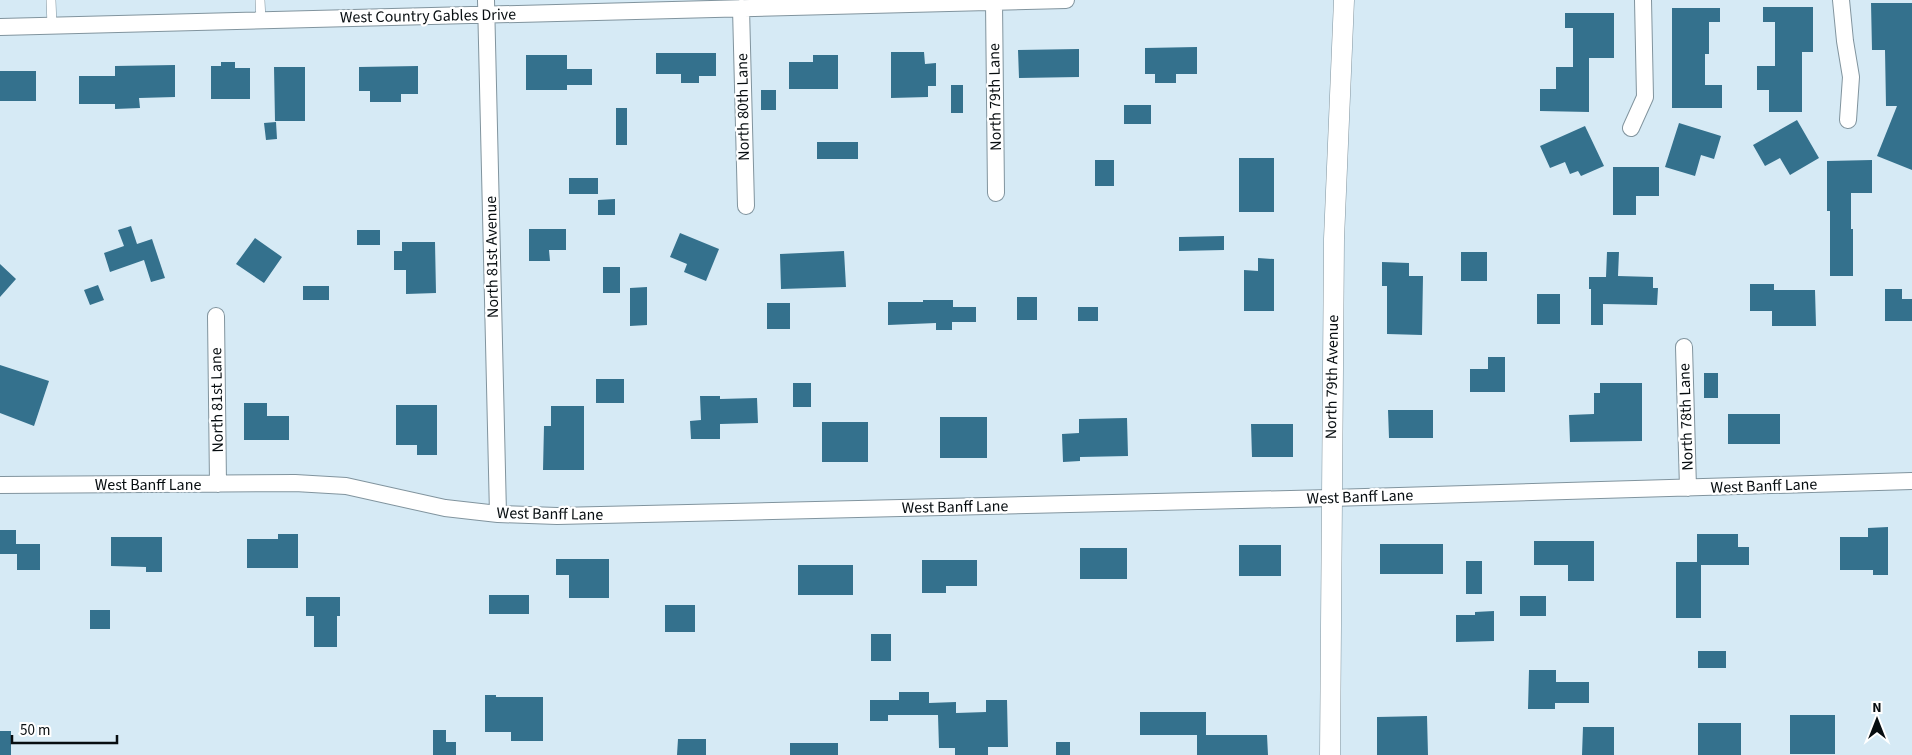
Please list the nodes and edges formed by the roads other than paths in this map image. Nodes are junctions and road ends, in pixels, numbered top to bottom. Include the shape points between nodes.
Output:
1 (51, 0) edge
2 (260, 0) edge
3 (1066, 0) edge
4 (1344, 0) edge
5 (1643, 0) edge
6 (1841, 0) edge
7 (994, 2) junction
8 (487, 8) edge
9 (741, 8) junction
10 (261, 20) junction
11 (52, 26) junction
12 (0, 27) edge
13 (1848, 120) dead end
14 (1630, 128) dead end
15 (996, 193) dead end
16 (746, 206) dead end
17 (216, 316) dead end
18 (1684, 347) dead end
19 (1912, 481) edge
20 (218, 484) junction
21 (0, 485) edge
22 (1688, 488) junction
23 (1331, 498) junction
24 (498, 514) junction
25 (1330, 755) edge

1 - 11 lane
2 - 10 lane
3 - 7 street, West Country Gables Drive
4 - 23 street, North 79th Avenue via 1334,239
5 - 14 street via 1646,97
6 - 13 street via 1851,77
7 - 9 street, West Country Gables Drive
7 - 15 street, North 79th Lane
8 - 9 street, West Country Gables Drive
8 - 10 street, West Country Gables Drive
8 - 24 street, North 81st Avenue
9 - 16 street, North 80th Lane
10 - 11 street, West Country Gables Drive
11 - 12 street, West Country Gables Drive
17 - 20 street, North 81st Lane
18 - 22 street, North 78th Lane
19 - 22 street, West Banff Lane
20 - 21 street, West Banff Lane
20 - 24 street, West Banff Lane via 346,486 445,508
22 - 23 street, West Banff Lane
23 - 24 street, West Banff Lane via 557,516
23 - 25 street, North 79th Avenue

